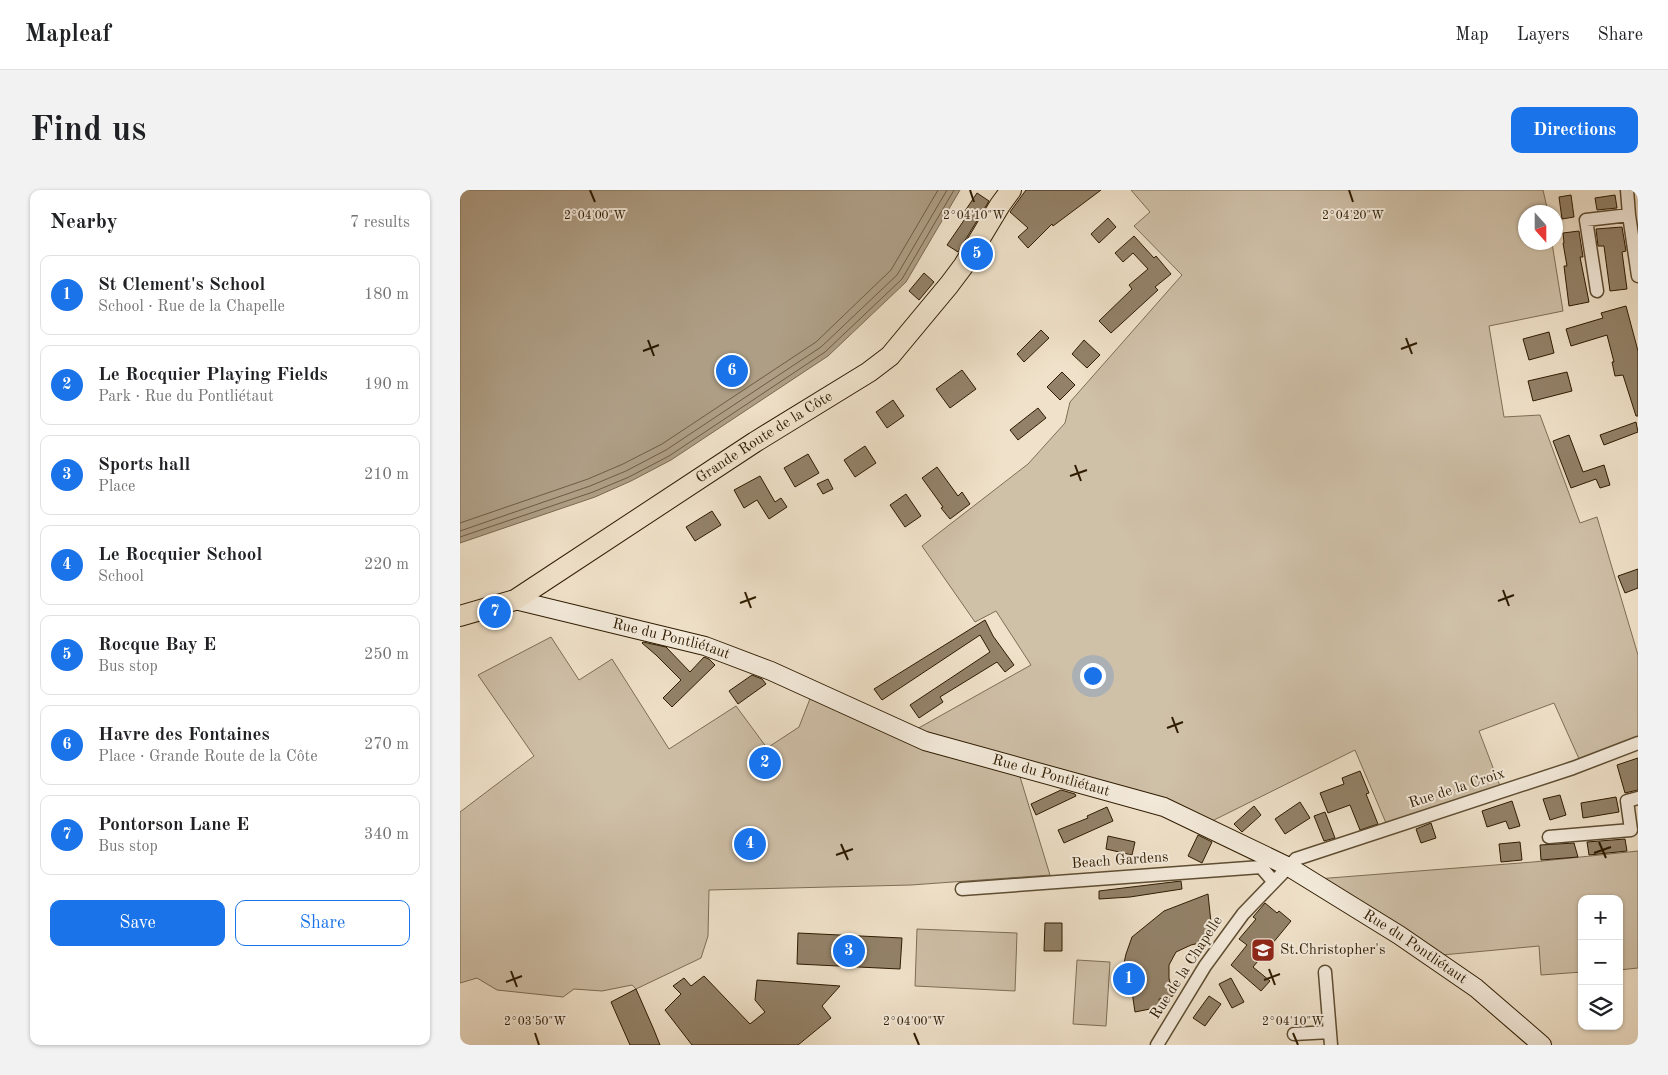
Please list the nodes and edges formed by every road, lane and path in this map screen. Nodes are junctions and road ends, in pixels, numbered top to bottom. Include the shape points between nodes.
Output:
1 (1011, 190) edge
2 (1627, 190) edge
3 (1629, 215) junction
4 (1638, 276) edge
5 (1597, 291) dead end
6 (515, 600) junction
7 (460, 616) edge
8 (1638, 743) edge
9 (1638, 798) edge
10 (1549, 837) dead end
11 (1289, 867) junction
12 (1273, 881) junction
13 (962, 889) dead end
14 (1325, 972) dead end
15 (1330, 1032) junction
16 (1294, 1034) dead end
17 (1157, 1045) edge
18 (1331, 1045) edge
19 (1542, 1045) edge

1 - 6 main road, Grande Route de la Côte via 964,265 890,356 870,372 755,442
2 - 3 street
3 - 4 street
3 - 5 street via 1586,220
6 - 7 main road, Grande Route de la Côte
6 - 11 main road, Rue du Pontliétaut via 705,646 771,671 925,741 1164,807
8 - 11 street, Rue de la Croix via 1573,768 1296,859
9 - 10 street via 1627,801 1631,830
11 - 12 street, Rue de la Chapelle
11 - 19 main road, Rue du Pontliétaut via 1399,935 1476,988
12 - 13 street, Beach Gardens via 1261,867
12 - 17 street, Rue de la Chapelle via 1204,966
14 - 15 street
15 - 16 street
15 - 18 street

